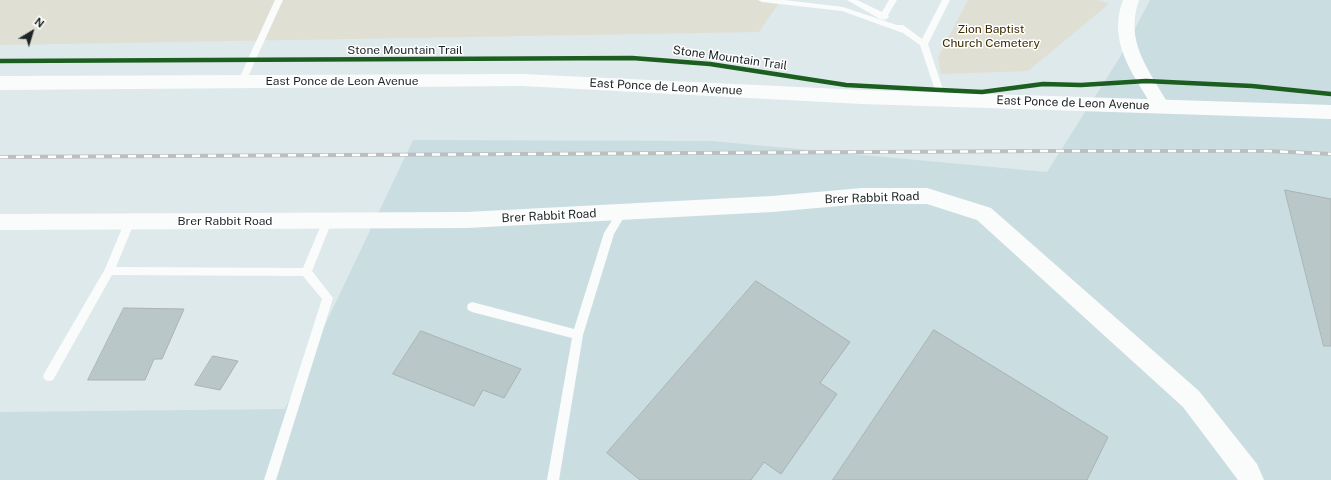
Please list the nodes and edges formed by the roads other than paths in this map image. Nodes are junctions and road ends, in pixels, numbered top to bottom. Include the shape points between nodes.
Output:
1 (279, 0) edge
2 (762, 0) edge
3 (851, 0) edge
4 (893, 0) edge
5 (946, 0) edge
6 (1132, 0) edge
7 (884, 16) junction
8 (905, 31) junction
9 (924, 44) junction
10 (242, 81) junction
11 (0, 83) edge
12 (942, 99) junction
13 (1160, 105) junction
14 (1331, 112) edge
15 (622, 212) junction
16 (130, 221) junction
17 (327, 221) junction
18 (0, 222) edge
19 (109, 271) junction
20 (306, 272) junction
21 (472, 307) dead end
22 (578, 335) junction
23 (49, 376) dead end
24 (270, 480) edge
25 (553, 480) edge
26 (1252, 480) edge

1 - 10 lane
2 - 8 lane via 843,9
3 - 7 lane
4 - 7 lane
5 - 9 lane
6 - 13 street via 1125,19 1130,50
7 - 8 lane
8 - 9 lane
9 - 12 lane
10 - 11 main road, East Ponce de Leon Avenue
10 - 12 main road, East Ponce de Leon Avenue via 522,80
12 - 13 main road, East Ponce de Leon Avenue
13 - 14 main road, East Ponce de Leon Avenue
15 - 17 street, Brer Rabbit Road via 467,220
15 - 22 lane via 609,233
15 - 26 street, Brer Rabbit Road via 862,196 927,196 984,214 1191,399
16 - 17 street, Brer Rabbit Road
16 - 18 street, Brer Rabbit Road
16 - 19 lane
17 - 20 lane
19 - 20 lane
19 - 23 lane
20 - 24 lane via 328,298
21 - 22 lane
22 - 25 lane

